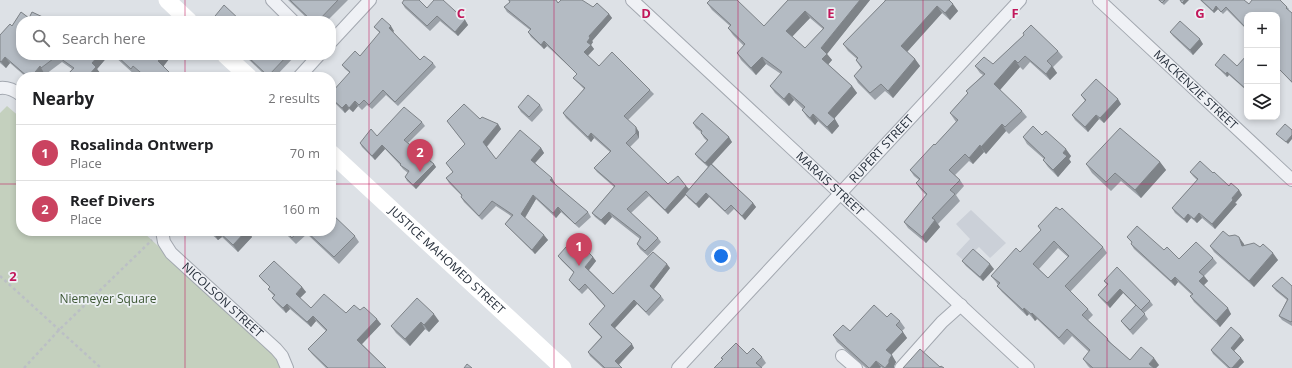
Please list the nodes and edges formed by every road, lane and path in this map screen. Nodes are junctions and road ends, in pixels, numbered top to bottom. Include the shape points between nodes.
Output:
1 (166, 0) edge
2 (272, 0) edge
3 (370, 0) edge
4 (632, 0) edge
5 (1020, 0) edge
6 (1099, 0) edge
7 (184, 16) edge
8 (288, 16) edge
9 (336, 37) edge
10 (231, 60) edge
11 (314, 60) edge
12 (244, 72) edge
13 (304, 72) edge
14 (0, 88) edge
15 (16, 91) edge
16 (336, 158) edge
17 (1292, 180) edge
18 (841, 192) junction
19 (157, 236) edge
20 (160, 236) edge
21 (0, 276) edge
22 (961, 305) junction
23 (59, 330) junction
24 (842, 356) dead end
25 (24, 368) edge
26 (101, 368) edge
27 (287, 368) edge
28 (562, 368) edge
29 (678, 368) edge
30 (856, 368) edge
31 (901, 368) edge
32 (1028, 368) edge

1 - 7 main road
2 - 8 street
3 - 9 street
4 - 18 street, MARAIS STREET
5 - 18 street, RUPERT STREET
6 - 17 street, MACKENZIE STREET
10 - 12 main road
11 - 13 street
14 - 15 street
16 - 28 main road, JUSTICE MAHOMED STREET
18 - 22 street, MARAIS STREET
18 - 29 street, RUPERT STREET
19 - 23 path
20 - 27 street, NICOLSON STREET via 171,253 276,349
21 - 23 path
22 - 31 street via 942,322
22 - 32 street, MARAIS STREET
23 - 25 path
23 - 26 path
24 - 30 street

